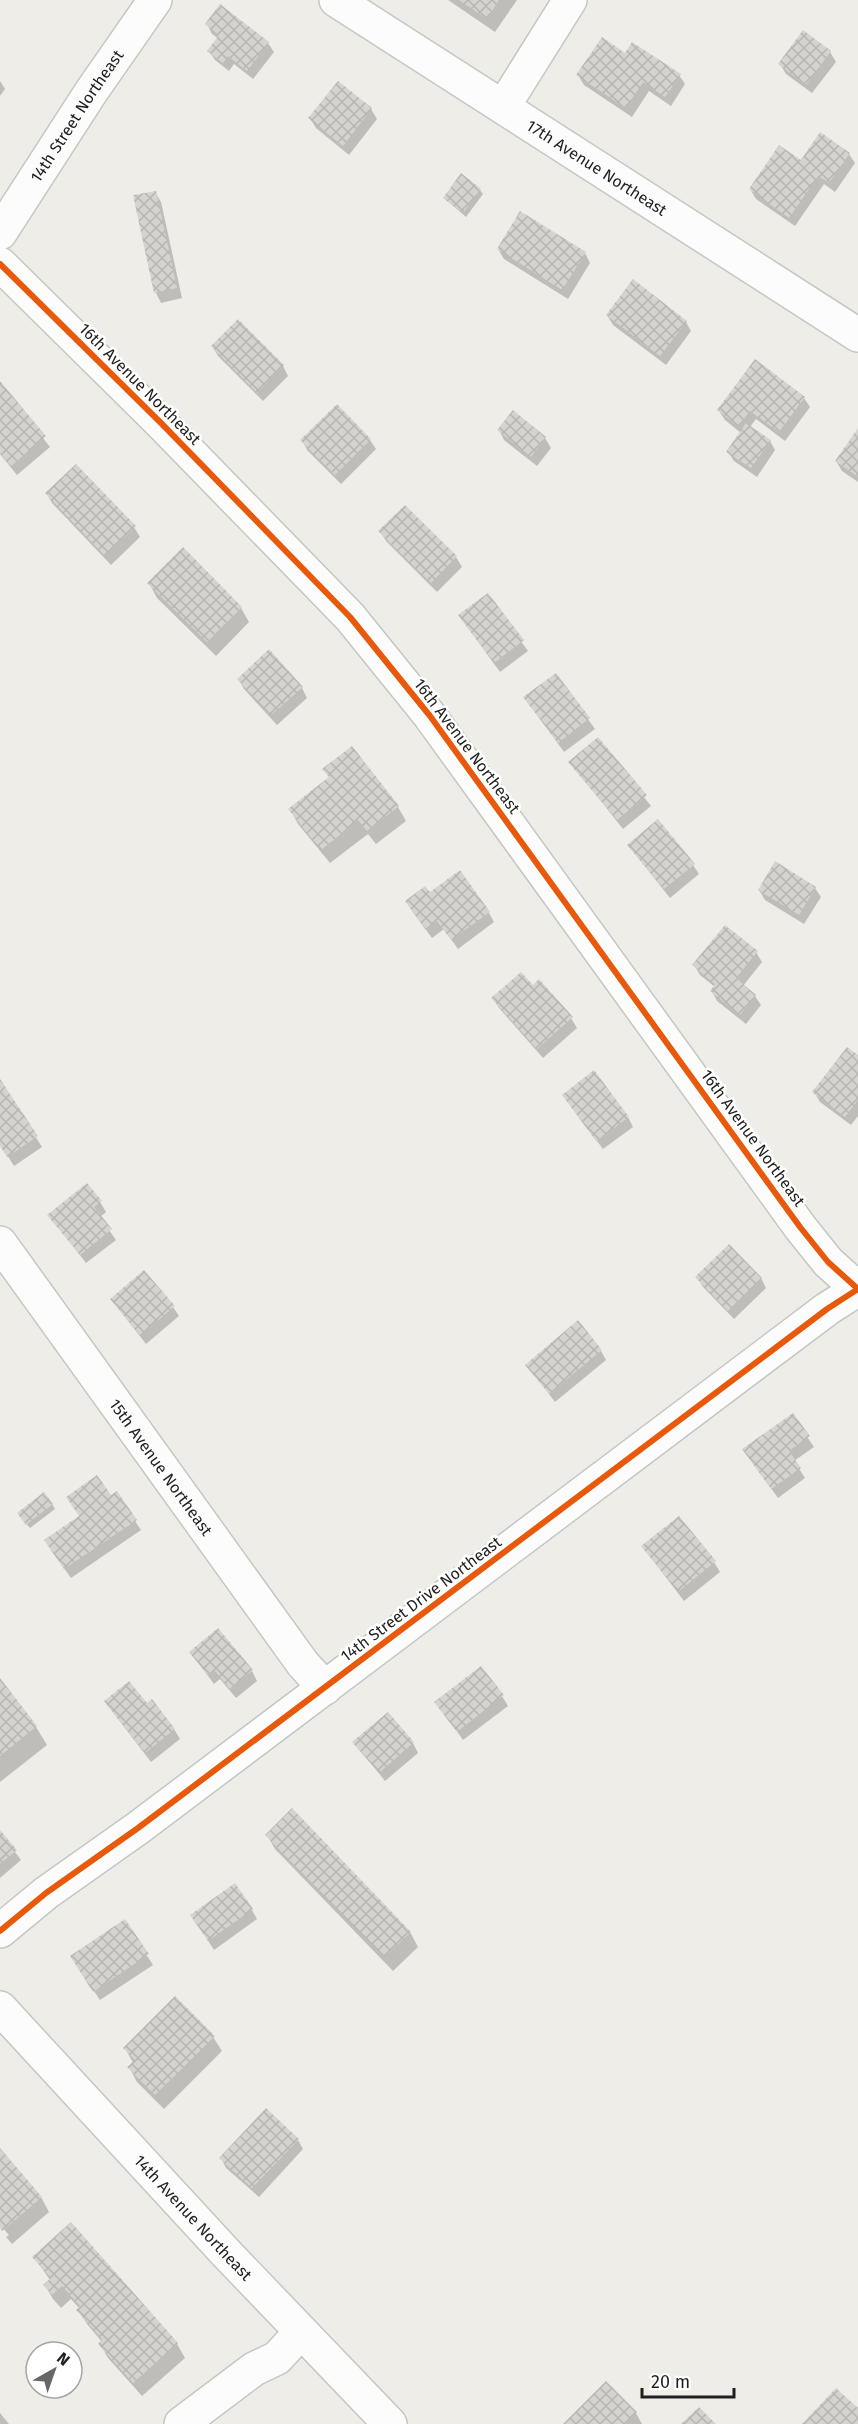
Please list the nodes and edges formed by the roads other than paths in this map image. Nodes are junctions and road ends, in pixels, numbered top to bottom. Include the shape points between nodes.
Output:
1 (155, 0) edge
2 (336, 0) edge
3 (570, 0) edge
4 (503, 108) junction
5 (0, 232) edge
6 (0, 264) edge
7 (858, 335) edge
8 (0, 1243) edge
9 (858, 1289) edge
10 (325, 1688) junction
11 (0, 1930) edge
12 (0, 2008) edge
13 (302, 2332) junction
14 (181, 2424) edge
15 (390, 2424) edge

1 - 5 street, 14th Street Northeast
2 - 4 street, 17th Avenue Northeast
3 - 4 street
4 - 7 street, 17th Avenue Northeast
6 - 9 street, 16th Avenue Northeast via 350,617 430,716 800,1227 828,1262
8 - 10 street, 15th Avenue Northeast via 303,1664
9 - 10 street, 14th Street Drive Northeast
10 - 11 street, 14th Street Drive Northeast
12 - 13 street, 14th Avenue Northeast
13 - 14 street via 278,2358 254,2369
13 - 15 street, 14th Avenue Northeast

